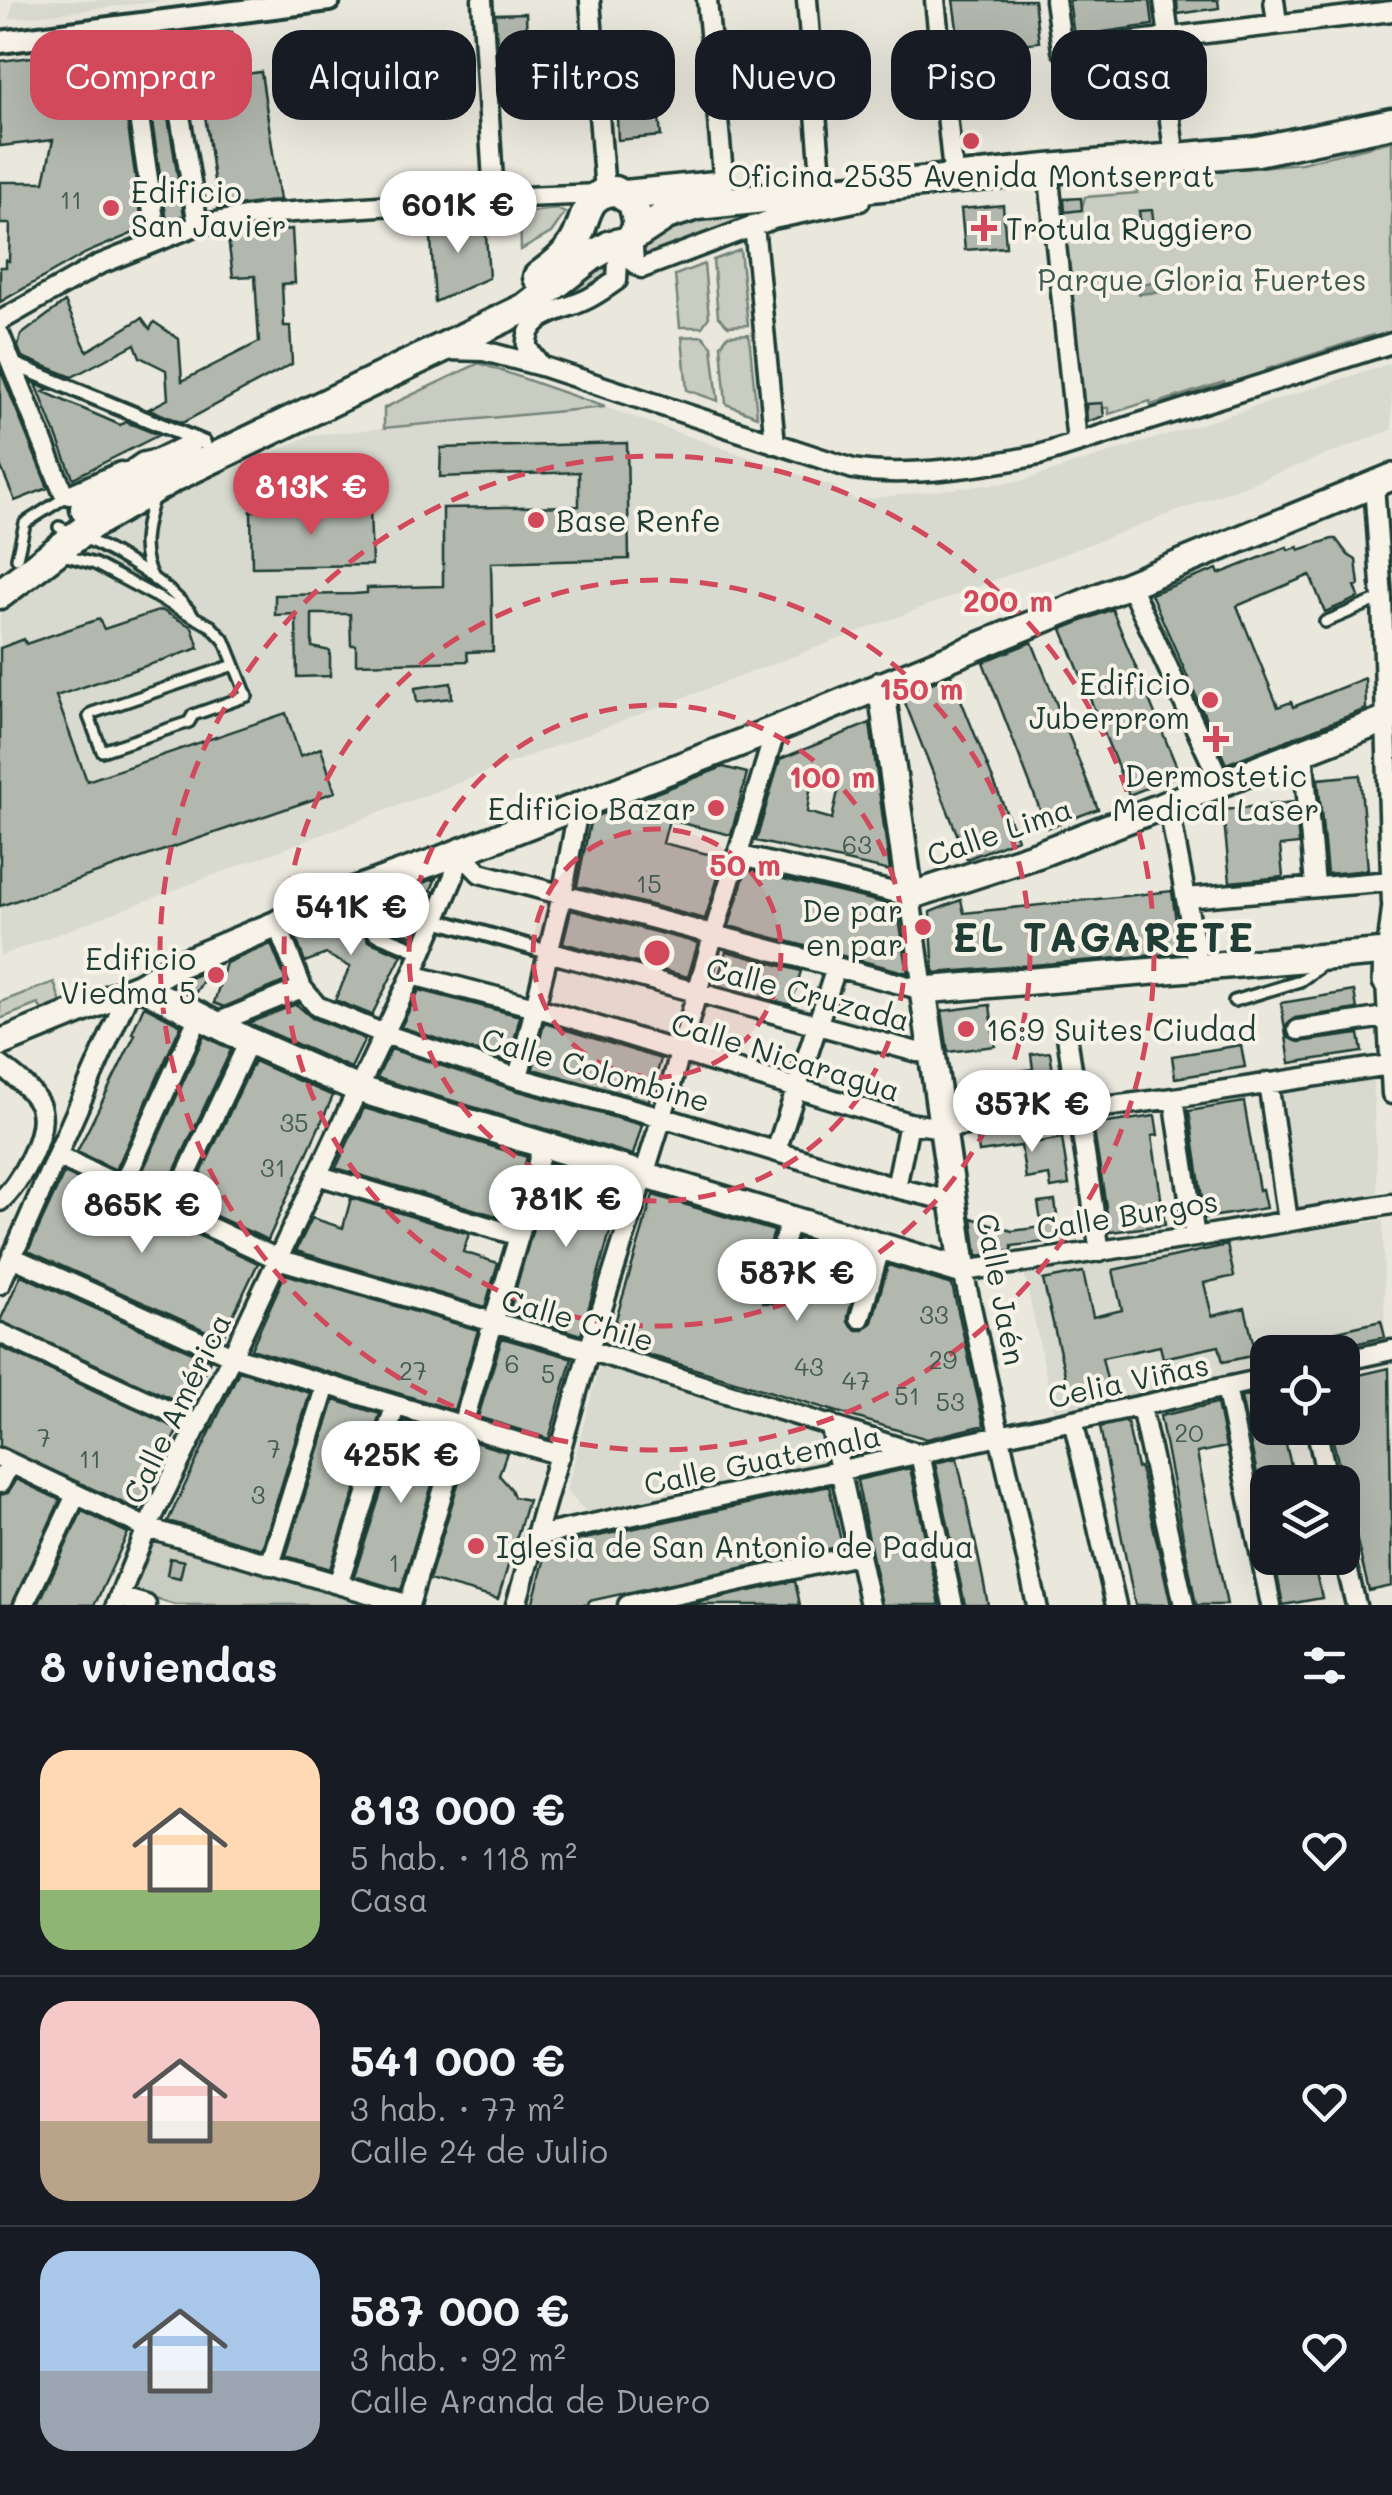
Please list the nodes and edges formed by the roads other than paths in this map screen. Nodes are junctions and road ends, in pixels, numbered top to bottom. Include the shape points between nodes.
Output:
1 (329, 0) edge
2 (482, 0) edge
3 (590, 0) edge
4 (707, 0) edge
5 (808, 0) edge
6 (935, 0) edge
7 (1055, 0) edge
8 (1164, 0) edge
9 (1274, 0) edge
10 (1392, 11) edge
11 (1277, 22) junction
12 (1059, 30) edge
13 (1164, 30) edge
14 (1207, 31) edge
15 (0, 42) edge
16 (1392, 107) edge
17 (142, 120) edge
18 (178, 120) edge
19 (1171, 120) edge
20 (1392, 124) edge
21 (1173, 143) junction
22 (952, 163) junction
23 (821, 176) junction
24 (1048, 176) junction
25 (724, 185) junction
26 (550, 195) junction
27 (494, 198) junction
28 (600, 203) junction
29 (198, 225) junction
30 (754, 225) junction
31 (156, 240) junction
32 (624, 240) junction
33 (534, 312) junction
34 (0, 321) edge
35 (0, 335) edge
36 (1392, 343) edge
37 (436, 351) junction
38 (11, 362) junction
39 (541, 366) junction
40 (1078, 442) junction
41 (204, 443) junction
42 (775, 444) junction
43 (1392, 463) edge
44 (154, 475) junction
45 (1383, 480) edge
46 (69, 496) junction
47 (69, 531) junction
48 (50, 556) junction
49 (1385, 563) edge
50 (8, 564) edge
51 (156, 583) junction
52 (1129, 583) junction
53 (0, 594) edge
54 (1382, 598) junction
55 (193, 615) junction
56 (1325, 622) dead end
57 (962, 636) junction
58 (234, 665) junction
59 (881, 685) junction
60 (1389, 717) edge
61 (766, 733) junction
62 (1303, 752) junction
63 (648, 761) junction
64 (1220, 782) junction
65 (546, 800) junction
66 (1168, 803) junction
67 (579, 804) junction
68 (737, 855) junction
69 (457, 864) junction
70 (1392, 881) edge
71 (1314, 886) junction
72 (562, 896) junction
73 (910, 896) junction
74 (361, 898) dead end
75 (1186, 898) junction
76 (1392, 906) edge
77 (307, 907) junction
78 (436, 920) junction
79 (277, 924) junction
80 (712, 936) junction
81 (422, 952) junction
82 (548, 952) junction
83 (1387, 952) junction
84 (1320, 958) junction
85 (836, 968) junction
86 (1199, 968) junction
87 (412, 975) junction
88 (1389, 980) edge
89 (135, 988) junction
90 (302, 988) junction
91 (922, 990) junction
92 (697, 992) junction
93 (1234, 1001) dead end
94 (535, 1007) junction
95 (1386, 1017) junction
96 (206, 1020) junction
97 (818, 1022) junction
98 (1298, 1030) dead end
99 (384, 1034) junction
100 (1067, 1036) dead end
101 (249, 1041) junction
102 (0, 1043) edge
103 (681, 1052) junction
104 (934, 1053) junction
105 (1388, 1064) junction
106 (0, 1065) edge
107 (518, 1078) junction
108 (1268, 1082) junction
109 (358, 1089) junction
110 (796, 1090) junction
111 (1392, 1094) edge
112 (1174, 1098) junction
113 (1079, 1108) junction
114 (662, 1117) junction
115 (909, 1123) junction
116 (943, 1128) junction
117 (542, 1144) junction
118 (776, 1151) junction
119 (59, 1157) junction
120 (644, 1174) junction
121 (317, 1175) junction
122 (122, 1187) junction
123 (896, 1188) junction
124 (951, 1201) junction
125 (0, 1202) edge
126 (1392, 1204) edge
127 (170, 1210) junction
128 (791, 1218) junction
129 (1288, 1221) junction
130 (519, 1236) junction
131 (1195, 1238) junction
132 (881, 1245) junction
133 (1100, 1252) junction
134 (12, 1257) junction
135 (278, 1259) junction
136 (963, 1271) junction
137 (0, 1284) edge
138 (770, 1291) dead end
139 (860, 1318) dead end
140 (493, 1323) junction
141 (0, 1333) edge
142 (589, 1350) junction
143 (1392, 1350) edge
144 (232, 1356) junction
145 (1360, 1357) edge
146 (1250, 1382) edge
147 (326, 1385) junction
148 (1226, 1388) junction
149 (396, 1407) junction
150 (1141, 1407) junction
151 (1074, 1420) junction
152 (830, 1424) junction
153 (199, 1425) junction
154 (462, 1426) junction
155 (999, 1436) junction
156 (920, 1454) junction
157 (560, 1455) junction
158 (5, 1460) edge
159 (840, 1471) junction
160 (0, 1483) edge
161 (76, 1495) junction
162 (147, 1528) junction
163 (537, 1536) junction
164 (858, 1555) junction
165 (270, 1565) junction
166 (1349, 1575) edge
167 (338, 1584) junction
168 (117, 1601) edge
169 (24, 1605) edge
170 (146, 1605) edge
171 (409, 1605) edge
172 (516, 1605) edge
173 (628, 1605) edge
174 (870, 1605) edge
175 (952, 1605) edge
176 (1037, 1605) edge
177 (1116, 1605) edge
178 (1184, 1605) edge
179 (1272, 1605) edge
180 (1356, 1605) edge

1 - 15 street
2 - 27 street
3 - 28 street
4 - 25 street
5 - 23 street
6 - 22 street
7 - 12 street
8 - 13 street
9 - 11 street
10 - 11 street
11 - 14 street
16 - 21 main road via 1278,133
17 - 31 street
18 - 29 street
19 - 21 street
20 - 24 main road via 1269,150
21 - 22 main road
22 - 23 main road
23 - 25 main road
24 - 30 street via 858,202
24 - 32 main road via 697,206
24 - 40 street
25 - 28 main road
26 - 27 street
26 - 28 street
26 - 28 street
27 - 29 street
28 - 32 main road via 595,240
28 - 32 main road via 638,212
28 - 41 main road via 557,264 521,290
29 - 31 street
30 - 32 street via 642,268
30 - 42 street
31 - 34 street
32 - 33 main road
33 - 37 main road
33 - 39 street via 526,338
35 - 38 street
36 - 40 street
37 - 39 street via 484,351
37 - 44 main road
38 - 41 street
38 - 46 street via 57,482
39 - 42 street
40 - 42 street via 1005,462 879,474
41 - 44 main road via 160,464
43 - 57 main road
44 - 46 street via 123,471
44 - 47 main road
44 - 51 lane via 143,542
45 - 49 street
45 - 52 main road
46 - 50 lane via 24,523
47 - 48 main road
47 - 50 main road
47 - 51 lane
48 - 53 main road
48 - 55 lane via 96,564
49 - 54 street
51 - 55 lane
52 - 59 main road
52 - 64 street
54 - 56 lane
54 - 60 street
55 - 58 lane via 221,635
57 - 59 main road
57 - 63 main road
58 - 58 lane via 92,713 102,752 246,698
59 - 61 main road
59 - 73 main road, Calle Jaén
60 - 62 main road, Calle Lima
60 - 70 street
61 - 63 main road
61 - 67 main road
61 - 68 street
62 - 64 main road, Calle Lima
62 - 71 street
63 - 65 main road
64 - 66 main road, Calle Lima
65 - 69 main road via 474,840
65 - 77 main road via 348,877
66 - 73 main road, Calle Lima
66 - 75 street
67 - 69 main road
67 - 72 street
68 - 73 street, Calle Lima
68 - 80 street
69 - 72 street
69 - 77 main road
69 - 78 street, Calle América
70 - 71 street
70 - 76 street
71 - 75 street
72 - 80 street
72 - 82 street
73 - 91 street, Calle Jaén
74 - 81 street via 374,933
75 - 86 street
76 - 83 street
77 - 79 main road
78 - 81 street, Calle América
78 - 82 street, Calle Cruzada
79 - 89 main road
79 - 90 street
80 - 85 street
80 - 92 street
81 - 87 street, Calle América
82 - 92 street, Calle Cruzada
82 - 94 street
83 - 84 main road
83 - 88 main road
84 - 86 main road
84 - 93 lane via 1311,976
85 - 91 street
85 - 97 street
86 - 91 main road
87 - 94 street, Calle Nicaragua
87 - 99 street, Calle América
88 - 95 street
89 - 96 main road, Calle Burgos
89 - 102 main road
89 - 119 street
90 - 96 street
90 - 99 street, Calle Colombine via 317,1006
91 - 104 main road, Calle Jaén
92 - 97 street, Calle Cruzada
92 - 103 street
94 - 103 street, Calle Nicaragua
94 - 107 street
95 - 98 street
95 - 105 street
96 - 101 main road, Calle Burgos
96 - 122 street
97 - 104 street, Calle Cruzada
97 - 110 street
99 - 107 street, Calle Colombine
99 - 109 street, Calle América
100 - 113 street
101 - 109 main road, Calle Burgos
101 - 127 street
103 - 110 street, Calle Nicaragua
103 - 114 street
104 - 116 main road, Calle Jaén
105 - 108 street, Calle Nicaragua
105 - 111 street
106 - 125 street via 40,1106 28,1166
107 - 114 street, Calle Colombine
108 - 112 street, Calle Nicaragua
108 - 129 street
109 - 117 main road, Calle Burgos
109 - 121 street, Calle América
110 - 115 street, Calle Nicaragua
110 - 118 street
112 - 113 street, Calle Nicaragua
112 - 131 street
113 - 116 street, Calle Nicaragua
113 - 133 street
114 - 118 street, Calle Colombine
114 - 120 street
115 - 116 street, Calle Nicaragua
115 - 123 street
116 - 124 main road, Calle Jaén
117 - 120 main road, Calle Burgos
117 - 130 street
118 - 123 street, Calle Colombine
119 - 122 street, Calle Chile
119 - 134 street
120 - 128 main road, Calle Burgos
120 - 142 street
121 - 130 street
121 - 135 street, Calle América
122 - 127 street, Calle Chile
123 - 124 street, Calle Colombine
124 - 136 main road, Calle Jaén
126 - 129 street, Calle Burgos
127 - 135 street, Calle Chile
128 - 132 main road, Calle Burgos
128 - 138 street
129 - 131 street, Calle Burgos
130 - 140 street
131 - 133 street, Calle Burgos
132 - 136 main road, Calle Burgos
132 - 139 street
133 - 136 street, Calle Burgos
134 - 137 street
134 - 144 street
135 - 140 street, Calle Chile
135 - 144 street, Calle América
136 - 155 street, Calle Jaén
140 - 142 street, Calle Chile
140 - 154 street
141 - 153 street
142 - 152 street, Calle Chile
142 - 157 street
143 - 145 street
144 - 147 street
144 - 153 street, Calle América
146 - 148 street, Celia Viñas
147 - 149 street
147 - 165 street
148 - 150 street, Celia Viñas
148 - 179 street
149 - 154 street
149 - 167 street
150 - 151 street, Celia Viñas
150 - 178 street
151 - 155 street, Celia Viñas
151 - 177 street
152 - 156 street, Calle Chile
152 - 159 street
153 - 162 street, Calle América
154 - 157 street
154 - 171 street
155 - 156 street, Calle Guatemala
155 - 176 street, Calle Jaén
156 - 159 street, Calle Guatemala
156 - 175 street
157 - 163 street
158 - 160 street
158 - 161 street
159 - 163 street, Calle Guatemala
159 - 164 street
161 - 162 street
161 - 169 street
162 - 165 street
162 - 168 street, Calle América
163 - 172 street
164 - 173 street
164 - 174 street
165 - 167 street
166 - 180 street
167 - 171 street
168 - 170 street

